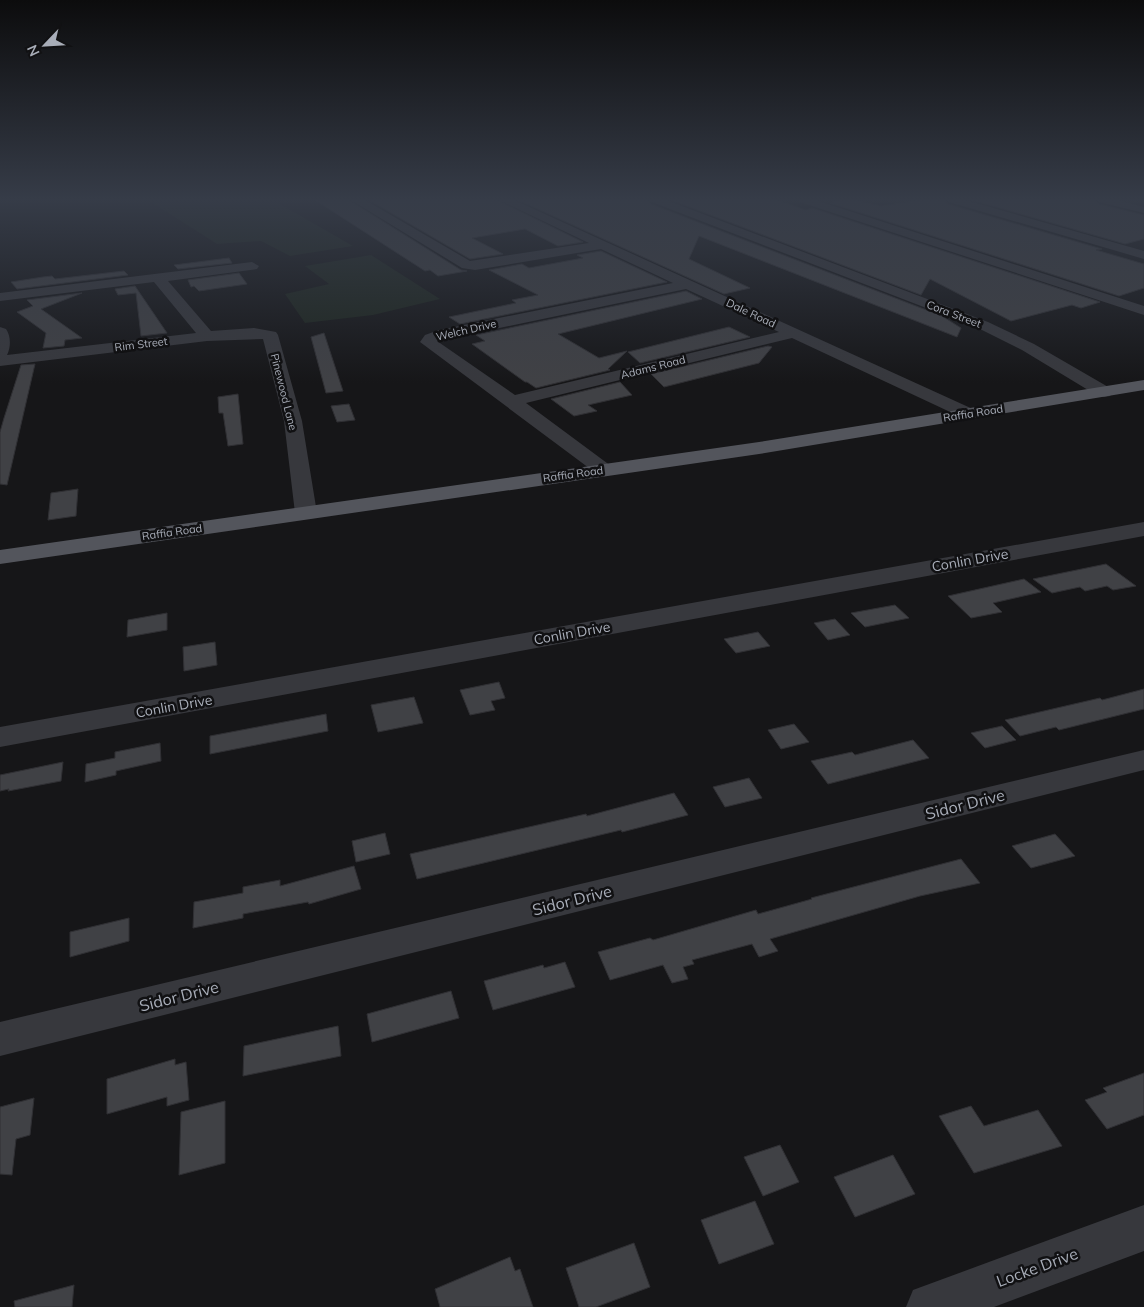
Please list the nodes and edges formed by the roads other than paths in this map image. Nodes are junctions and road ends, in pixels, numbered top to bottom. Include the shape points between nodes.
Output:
1 (461, 261) edge
2 (505, 261) edge
3 (637, 261) edge
4 (816, 261) edge
5 (991, 261) edge
6 (252, 266) dead end
7 (158, 278) junction
8 (688, 284) junction
9 (0, 297) edge
10 (1144, 311) edge
11 (0, 332) edge
12 (795, 333) junction
13 (207, 336) junction
14 (0, 353) edge
15 (0, 362) edge
16 (1144, 385) edge
17 (1104, 392) junction
18 (512, 401) junction
19 (969, 414) junction
20 (604, 470) junction
21 (306, 513) junction
22 (1144, 529) edge
23 (0, 557) edge
24 (0, 737) edge
25 (1144, 760) edge
26 (0, 1039) edge
27 (1144, 1228) edge
28 (930, 1307) edge

1 - 2 street via 475,266
3 - 8 street, Dale Road
4 - 17 street, Cora Street via 983,325
5 - 10 street
6 - 7 street
7 - 9 street
7 - 13 street
8 - 12 street, Dale Road
8 - 18 street, Welch Drive via 431,338 428,342
11 - 14 street
12 - 18 street, Adams Road
12 - 19 street, Dale Road
13 - 15 street, Rim Street
13 - 21 street, Pinewood Lane via 270,334 292,421
16 - 17 main road, Raffia Road
17 - 19 main road, Raffia Road
18 - 20 street, Welch Drive
19 - 20 main road, Raffia Road
20 - 21 main road, Raffia Road
21 - 23 main road, Raffia Road
22 - 24 street, Conlin Drive
25 - 26 street, Sidor Drive
27 - 28 street, Locke Drive

